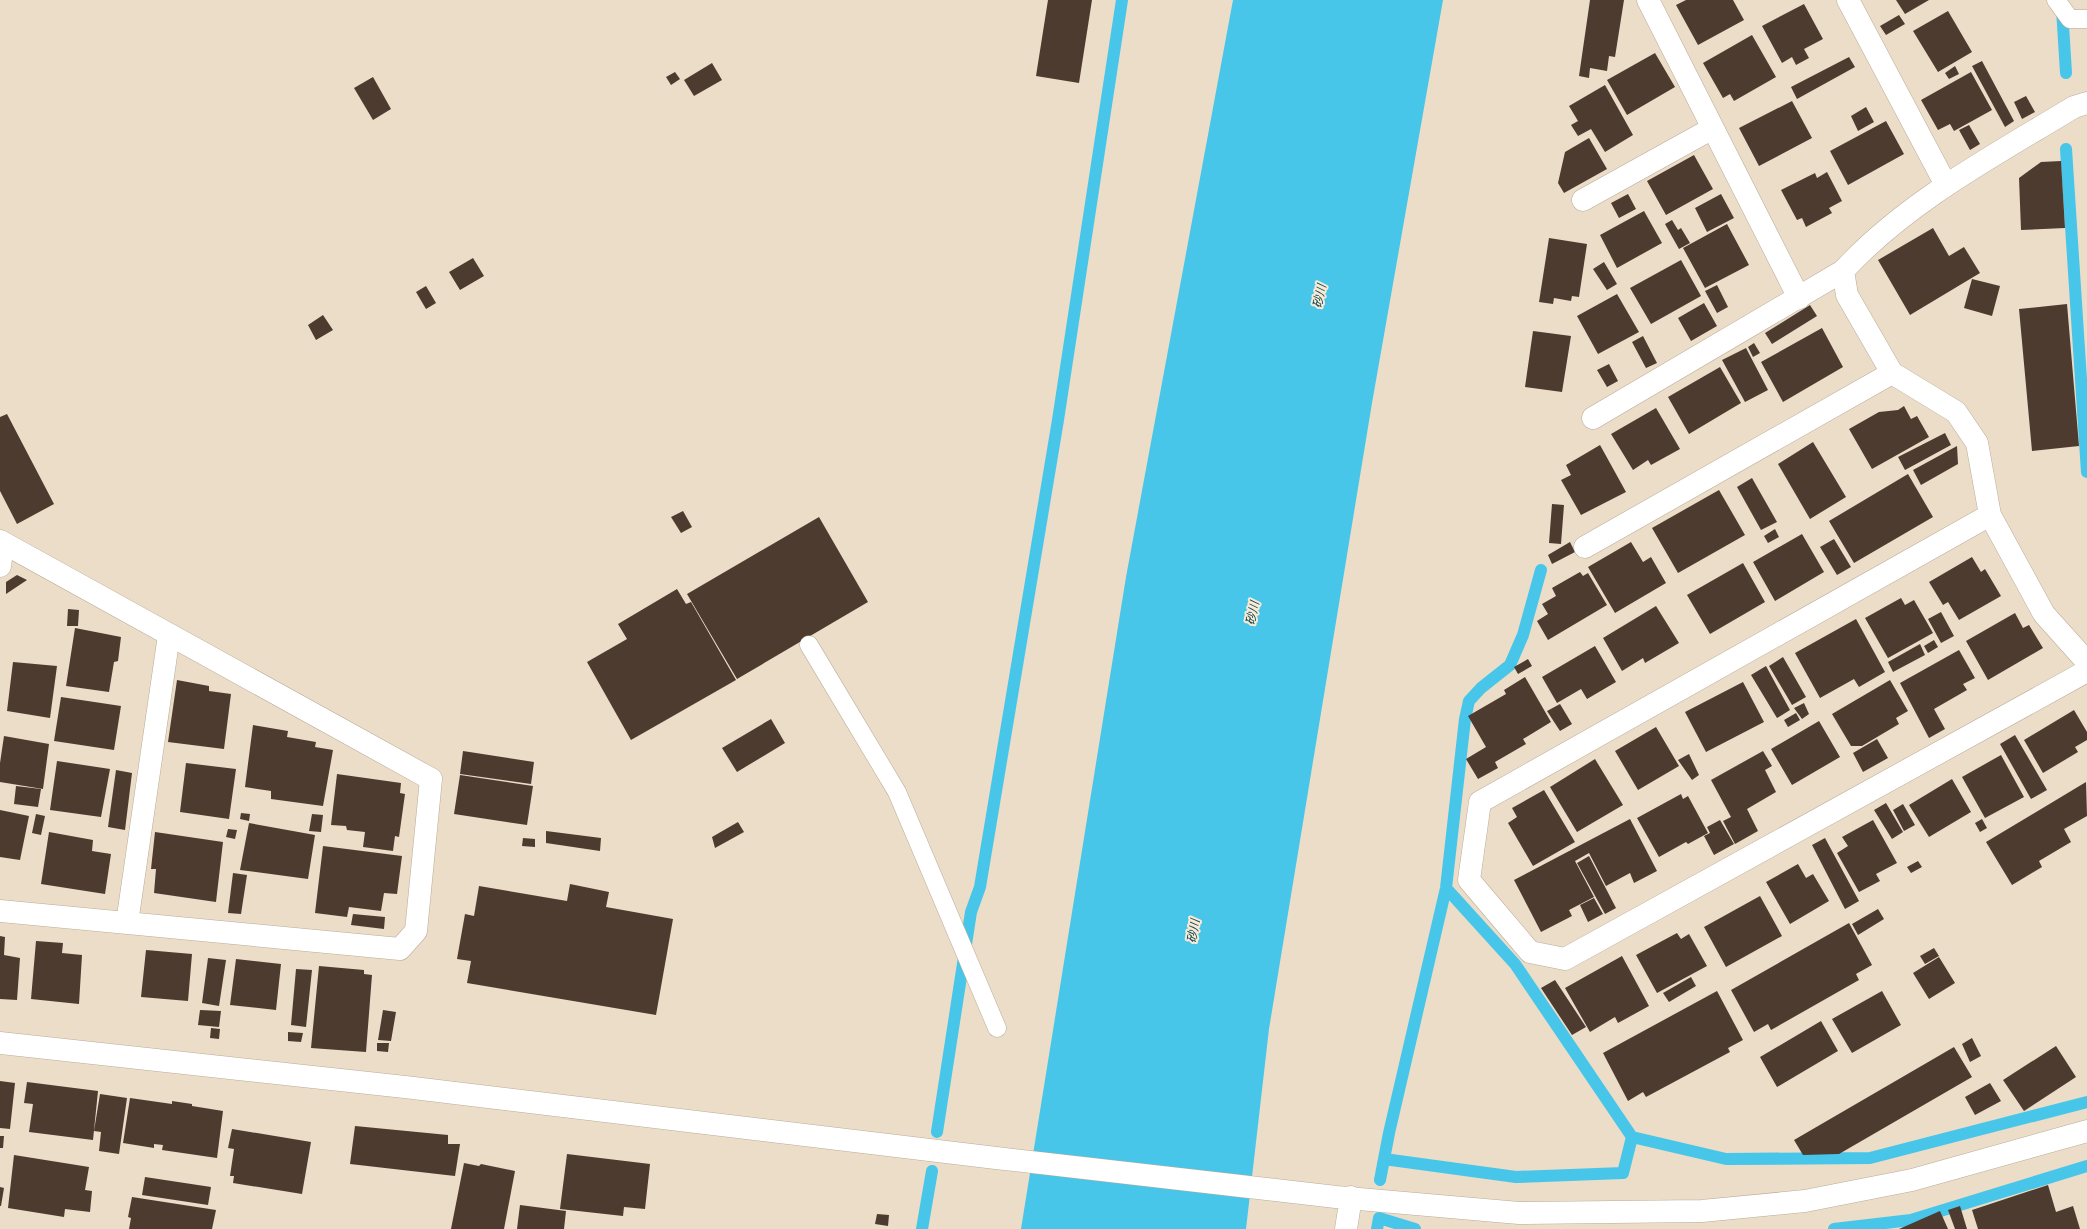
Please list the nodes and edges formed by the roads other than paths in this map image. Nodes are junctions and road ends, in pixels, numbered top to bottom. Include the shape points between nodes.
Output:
1 (1648, 0) edge
2 (1848, 0) edge
3 (2060, 7) edge
4 (2087, 19) edge
5 (2087, 103) edge
6 (1713, 128) junction
7 (1946, 185) junction
8 (1583, 200) dead end
9 (1843, 271) junction
10 (1799, 298) junction
11 (1892, 373) junction
12 (1593, 418) dead end
13 (1990, 515) junction
14 (2, 542) edge
15 (1584, 547) dead end
16 (0, 566) edge
17 (169, 635) junction
18 (809, 645) dead end
19 (2087, 662) edge
20 (2087, 670) edge
21 (0, 910) edge
22 (127, 923) junction
23 (996, 1028) dead end
24 (0, 1043) edge
25 (2087, 1131) edge
26 (1344, 1197) junction
27 (1346, 1229) edge

1 - 6 street
2 - 7 street
3 - 4 lane via 2070,18
5 - 7 street via 2074,107
6 - 8 street
6 - 10 street
7 - 9 street via 1864,248
9 - 10 street
9 - 11 street via 1847,295
10 - 12 street
11 - 13 street via 1956,412 1977,443
11 - 15 street
13 - 19 street via 2044,614
13 - 20 street via 1480,802 1469,880 1530,952 1565,959
14 - 16 street
14 - 17 street
17 - 22 street
17 - 22 street via 431,779 416,932 400,950
18 - 23 lane via 898,792
21 - 22 street
24 - 26 street via 405,1087
25 - 26 street via 1912,1180 1805,1201 1702,1211 1519,1213
26 - 27 street

